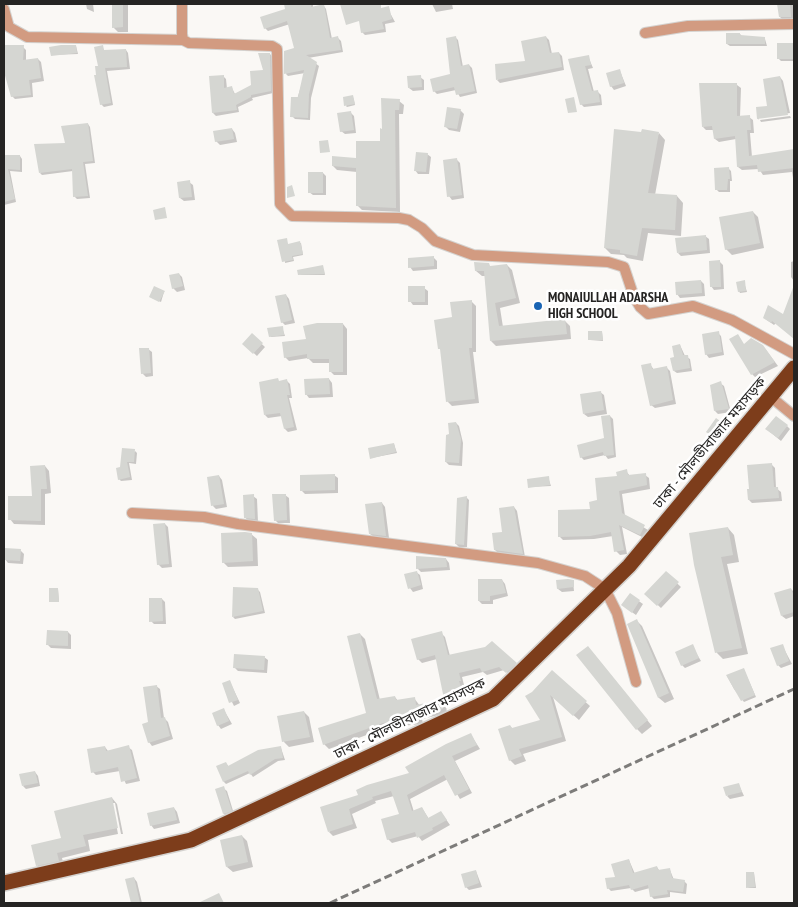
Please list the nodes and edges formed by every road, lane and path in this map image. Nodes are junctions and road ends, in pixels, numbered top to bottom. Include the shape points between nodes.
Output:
1 (182, 4) edge
2 (4, 9) edge
3 (794, 24) edge
4 (645, 33) dead end
5 (183, 40) junction
6 (794, 354) edge
7 (794, 368) edge
8 (771, 397) junction
9 (794, 416) edge
10 (132, 513) dead end
11 (605, 589) junction
12 (636, 682) dead end
13 (4, 883) edge

1 - 5 street
2 - 5 street via 9,27 27,37
3 - 4 street via 688,26
5 - 6 street via 189,43 272,46 277,49 280,204 292,216 399,218 422,228 435,242 473,255 608,262 624,267 634,297 648,314 693,306 732,320
7 - 8 highway, ঢাকা - মৌলভীবাজার মহাসড়ক
8 - 9 street
8 - 11 highway, ঢাকা - মৌলভীবাজার মহাসড়ক via 629,566
10 - 11 street via 204,517 248,526 538,563 585,576
11 - 12 street via 616,613
11 - 13 highway, ঢাকা - মৌলভীবাজার মহাসড়ক via 494,699 191,840

